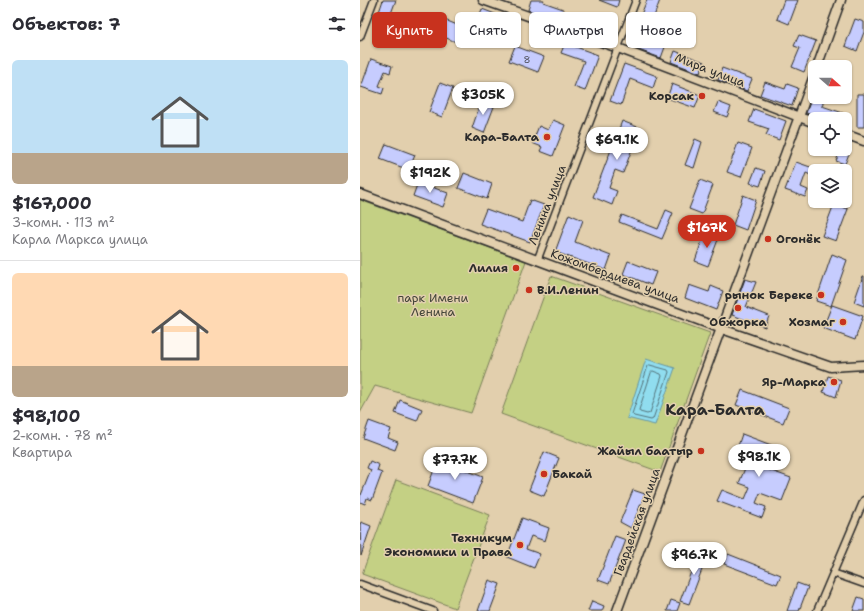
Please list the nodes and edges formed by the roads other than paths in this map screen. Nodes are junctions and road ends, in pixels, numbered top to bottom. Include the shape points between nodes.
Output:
1 (374, 0) edge
2 (483, 0) edge
3 (636, 0) edge
4 (841, 0) edge
5 (529, 16) edge
6 (360, 37) edge
7 (618, 48) junction
8 (820, 60) edge
9 (808, 93) edge
10 (799, 118) junction
11 (808, 121) edge
12 (852, 137) edge
13 (864, 141) edge
14 (360, 194) edge
15 (538, 261) junction
16 (722, 329) junction
17 (864, 364) edge
18 (864, 500) edge
19 (833, 573) junction
20 (360, 584) edge
21 (864, 584) edge
22 (433, 611) edge
23 (617, 611) edge
24 (817, 611) edge

1 - 6 street
2 - 5 street, Мира улица
3 - 7 street, Ленина улица
4 - 8 street
7 - 10 street, Мира улица
7 - 15 street, Ленина улица
9 - 10 street, Гвардейская улица
10 - 11 street, Мира улица
10 - 16 street, Гвардейская улица
12 - 13 street
14 - 15 street, Кожомбердиева улица
15 - 16 street, Кожомбердиева улица
16 - 17 street, Кожомбердиева улица via 831,366
16 - 23 street, Гвардейская улица
18 - 19 street
19 - 21 street
19 - 24 street
20 - 22 street

